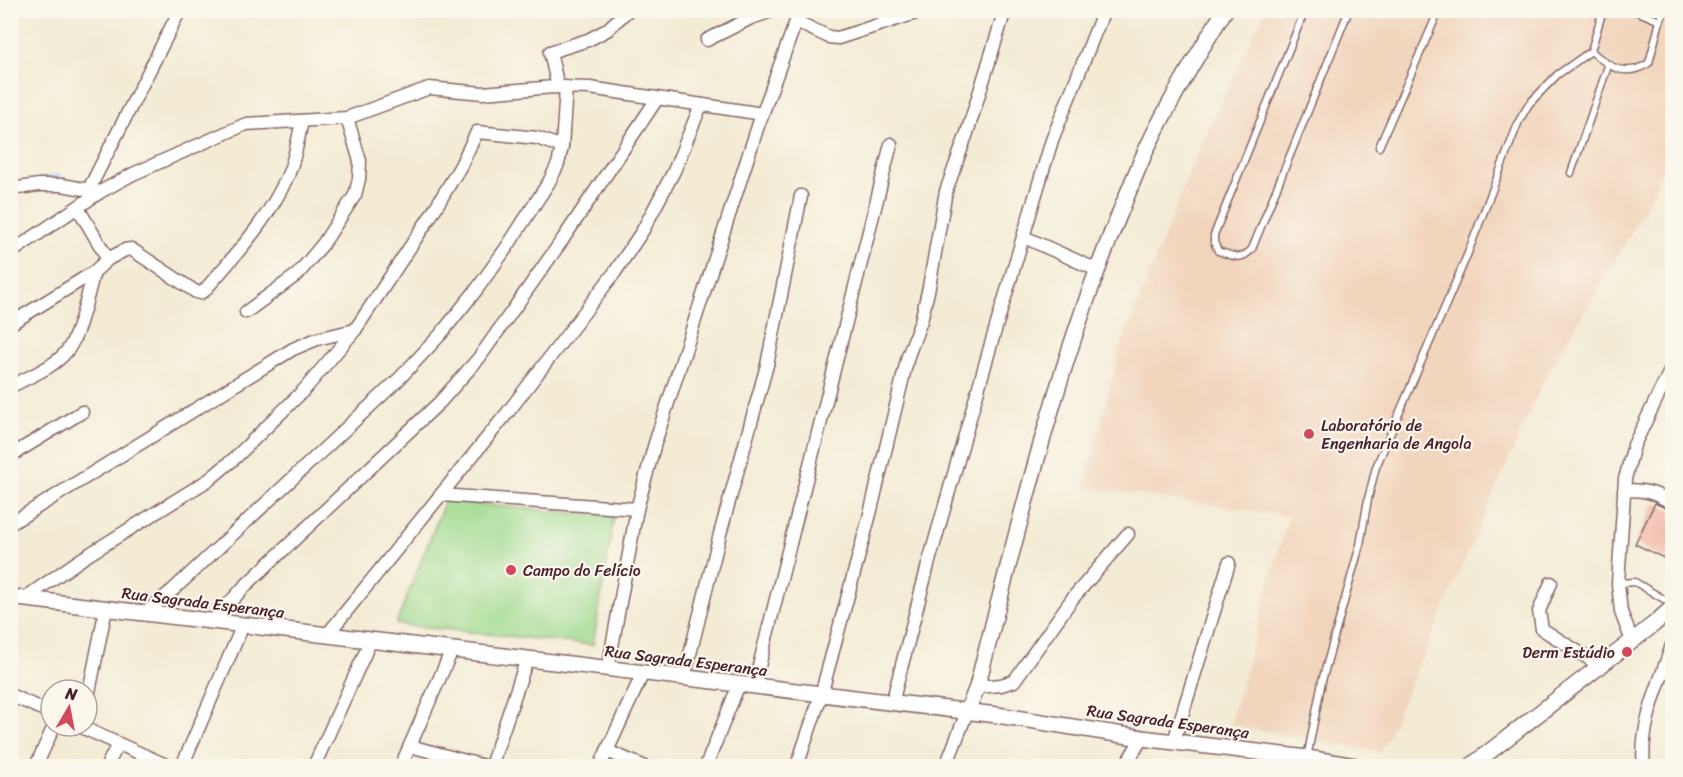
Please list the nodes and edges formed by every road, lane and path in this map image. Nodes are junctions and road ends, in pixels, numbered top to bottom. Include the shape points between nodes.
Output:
1 (180, 10) edge
2 (628, 10) edge
3 (775, 10) edge
4 (925, 10) edge
5 (1005, 10) edge
6 (1104, 10) edge
7 (1226, 10) edge
8 (1305, 10) edge
9 (1349, 10) edge
10 (1439, 10) edge
11 (1603, 10) edge
12 (1634, 10) edge
13 (1665, 10) edge
14 (799, 16) edge
15 (1660, 21) junction
16 (707, 40) dead end
17 (1591, 51) junction
18 (1608, 66) junction
19 (562, 87) junction
20 (657, 99) junction
21 (701, 105) junction
22 (763, 114) junction
23 (347, 118) junction
24 (302, 122) junction
25 (891, 144) dead end
26 (562, 147) junction
27 (1379, 147) dead end
28 (1571, 173) dead end
29 (10, 189) edge
30 (95, 190) junction
31 (801, 196) dead end
32 (78, 207) junction
33 (1024, 237) junction
34 (10, 254) edge
35 (108, 260) junction
36 (1097, 270) junction
37 (94, 272) junction
38 (246, 312) dead end
39 (10, 324) edge
40 (355, 330) junction
41 (1672, 367) edge
42 (10, 387) edge
43 (82, 412) dead end
44 (10, 456) edge
45 (1624, 491) junction
46 (441, 495) junction
47 (1672, 503) edge
48 (637, 509) junction
49 (10, 524) edge
50 (1128, 534) dead end
51 (1229, 563) dead end
52 (1551, 583) dead end
53 (1618, 583) junction
54 (18, 598) edge
55 (1672, 606) edge
56 (106, 608) junction
57 (145, 613) junction
58 (213, 621) junction
59 (243, 625) junction
60 (327, 635) junction
61 (371, 640) junction
62 (1632, 641) junction
63 (1672, 645) edge
64 (452, 650) junction
65 (527, 659) junction
66 (1599, 666) junction
67 (608, 669) junction
68 (643, 673) junction
69 (92, 678) edge
70 (684, 678) junction
71 (746, 685) junction
72 (977, 687) junction
73 (821, 694) junction
74 (10, 695) edge
75 (892, 703) junction
76 (39, 708) edge
77 (967, 712) junction
78 (99, 735) edge
79 (49, 738) edge
80 (1143, 738) junction
81 (1174, 741) junction
82 (118, 744) junction
83 (410, 746) junction
84 (607, 751) junction
85 (1306, 762) edge
86 (36, 766) edge
87 (107, 766) edge
88 (168, 766) edge
89 (182, 766) edge
90 (314, 766) edge
91 (401, 766) edge
92 (484, 766) edge
93 (491, 766) edge
94 (600, 766) edge
95 (642, 766) edge
96 (706, 766) edge
97 (797, 766) edge
98 (946, 766) edge
99 (1125, 766) edge
100 (1355, 766) edge
101 (1472, 766) edge
102 (1644, 766) edge

1 - 30 street
2 - 19 street via 607,30 550,52
3 - 16 street
4 - 14 street via 838,38
5 - 73 street via 946,191 921,321 908,356
6 - 33 street via 1052,140
7 - 36 street via 1147,149
8 - 9 lane via 1214,235 1218,251 1239,258 1252,249
10 - 27 lane
11 - 17 lane
12 - 15 lane
13 - 15 lane
14 - 22 street
15 - 18 lane via 1649,63 1631,71
17 - 18 lane
17 - 85 lane via 1557,75 1529,104 1519,121 1377,467 1322,681
18 - 28 lane
19 - 20 street
19 - 23 street via 483,93 429,88
19 - 26 street
20 - 21 street
20 - 58 street via 479,358 440,402
21 - 22 street
21 - 46 street via 674,171 615,272
22 - 48 street via 658,432
23 - 24 street
23 - 38 street via 360,161 354,195 323,244 298,274
24 - 30 street via 233,128
24 - 35 street via 292,163 271,208 257,231 204,291 196,292 131,249
25 - 71 street
26 - 40 street via 537,138 477,132 430,217
26 - 57 street via 549,182 507,248 440,335 398,380
29 - 30 street via 39,185
30 - 32 street
31 - 70 street via 767,365
32 - 34 street
32 - 35 street
33 - 36 street
33 - 75 street
35 - 37 street
36 - 72 street via 1036,460
37 - 39 street
37 - 42 street via 68,351
40 - 49 street via 293,349
40 - 54 street via 304,390 210,478
41 - 45 street via 1634,445
43 - 44 street
45 - 47 street via 1643,490
45 - 53 street
46 - 48 street
46 - 60 street
48 - 67 street
50 - 72 street via 1072,599 1014,681
51 - 81 street
52 - 66 street via 1539,611 1542,629
53 - 55 lane via 1635,582
53 - 62 street via 1621,612
54 - 56 street, Rua Sagrada Esperança
55 - 62 street
56 - 57 street, Rua Sagrada Esperança
56 - 69 street
57 - 58 street, Rua Sagrada Esperança
58 - 59 street, Rua Sagrada Esperança
59 - 60 street, Rua Sagrada Esperança
59 - 89 street
60 - 61 street, Rua Sagrada Esperança
61 - 64 street, Rua Sagrada Esperança
61 - 90 street
62 - 66 street
63 - 102 street via 1645,734
64 - 65 street, Rua Sagrada Esperança
64 - 83 street
65 - 67 street, Rua Sagrada Esperança
65 - 93 street
66 - 101 street
67 - 68 street, Rua Sagrada Esperança
68 - 70 street, Rua Sagrada Esperança
68 - 84 street
70 - 71 street, Rua Sagrada Esperança
71 - 73 street, Rua Sagrada Esperança
71 - 96 street
72 - 77 street
73 - 75 street, Rua Sagrada Esperança
73 - 97 street
74 - 76 street
75 - 77 street, Rua Sagrada Esperança
77 - 80 street, Rua Sagrada Esperança
77 - 98 street
78 - 82 street
79 - 86 street
80 - 81 street, Rua Sagrada Esperança
80 - 99 street
81 - 85 street, Rua Sagrada Esperança
82 - 87 street
82 - 88 street
83 - 91 street
83 - 92 street
84 - 94 street
84 - 95 street
85 - 100 street, Rua Sagrada Esperança

